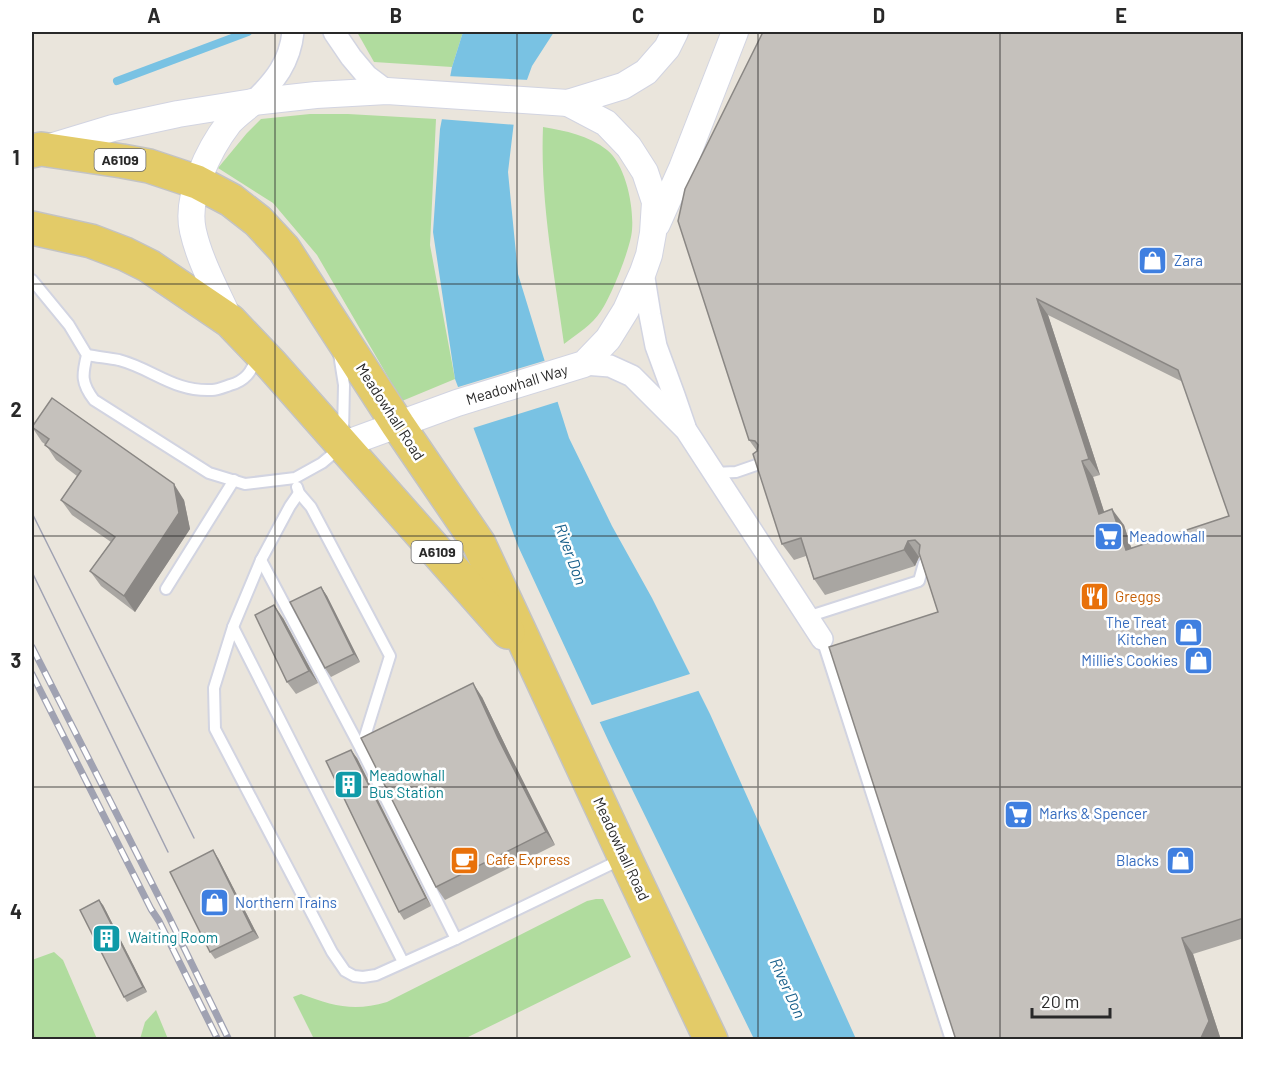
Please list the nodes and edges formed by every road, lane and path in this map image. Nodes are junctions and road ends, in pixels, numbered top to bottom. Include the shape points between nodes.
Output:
1 (293, 32) edge
2 (334, 32) edge
3 (675, 32) edge
4 (735, 32) edge
5 (387, 91) junction
6 (253, 102) junction
7 (568, 103) junction
8 (36, 150) edge
9 (197, 182) junction
10 (32, 228) edge
11 (653, 233) junction
12 (643, 272) junction
13 (32, 280) edge
14 (230, 321) junction
15 (333, 324) junction
16 (258, 351) junction
17 (87, 355) junction
18 (584, 364) junction
19 (398, 426) junction
20 (686, 430) junction
21 (342, 446) junction
22 (762, 463) edge
23 (713, 473) junction
24 (295, 478) junction
25 (234, 480) junction
26 (299, 493) junction
27 (261, 560) junction
28 (924, 563) edge
29 (166, 589) dead end
30 (807, 617) junction
31 (233, 627) junction
32 (822, 639) joint
33 (531, 658) junction
34 (361, 749) junction
35 (625, 858) junction
36 (456, 939) junction
37 (403, 962) junction
38 (711, 1040) edge
39 (951, 1040) edge

1 - 6 street via 282,67
2 - 5 street via 367,76
3 - 7 street, Meadowhall Way via 646,72 623,86
4 - 11 street, Meadowhall Way
5 - 6 street, Meadowhall Way
5 - 7 street, Meadowhall Way
6 - 8 street, Meadowhall Road via 113,128
6 - 9 street, Meadowhall Road via 230,122
7 - 11 street, Meadowhall Way via 606,123 645,172 655,202
8 - 9 main road, Meadowhall Road / A6109 via 140,164
9 - 14 street, Meadowhall Road via 191,217 193,231
9 - 15 main road, Meadowhall Road / A6109 via 231,200 284,249
10 - 14 main road, Meadowhall Road / A6109 via 91,241 125,254
11 - 12 street, Meadowhall Way
12 - 18 street, Meadowhall Way via 609,339
12 - 20 street via 656,346
13 - 17 lane via 69,325
14 - 16 main road, Meadowhall Road / A6109
15 - 19 main road, Meadowhall Road / A6109
15 - 21 lane, Meadowhall Road / A6109 via 344,385
16 - 17 lane via 253,369 241,382 213,390 188,389 120,360
16 - 21 main road, Meadowhall Road / A6109
17 - 25 lane via 83,377 94,400 209,473
18 - 19 street, Meadowhall Way via 456,403
18 - 20 street via 610,366 632,376
19 - 21 street, Meadowhall Way
19 - 33 main road, Meadowhall Road / A6109 via 479,544
20 - 23 street
21 - 24 lane
21 - 33 main road, Meadowhall Road / A6109
22 - 23 lane via 736,472
23 - 30 street
24 - 25 lane via 245,484
24 - 26 lane
25 - 29 lane
26 - 27 lane
26 - 34 lane via 312,507 390,656
27 - 31 lane
27 - 34 lane
28 - 30 lane via 919,581
30 - 32 street
31 - 37 lane
31 - 37 lane via 214,688 216,729 221,739 345,971 354,976 376,975
32 - 39 lane
33 - 35 main road, Meadowhall Road / A6109
34 - 36 lane
35 - 36 lane
35 - 38 main road, Meadowhall Road / A6109
36 - 37 lane

